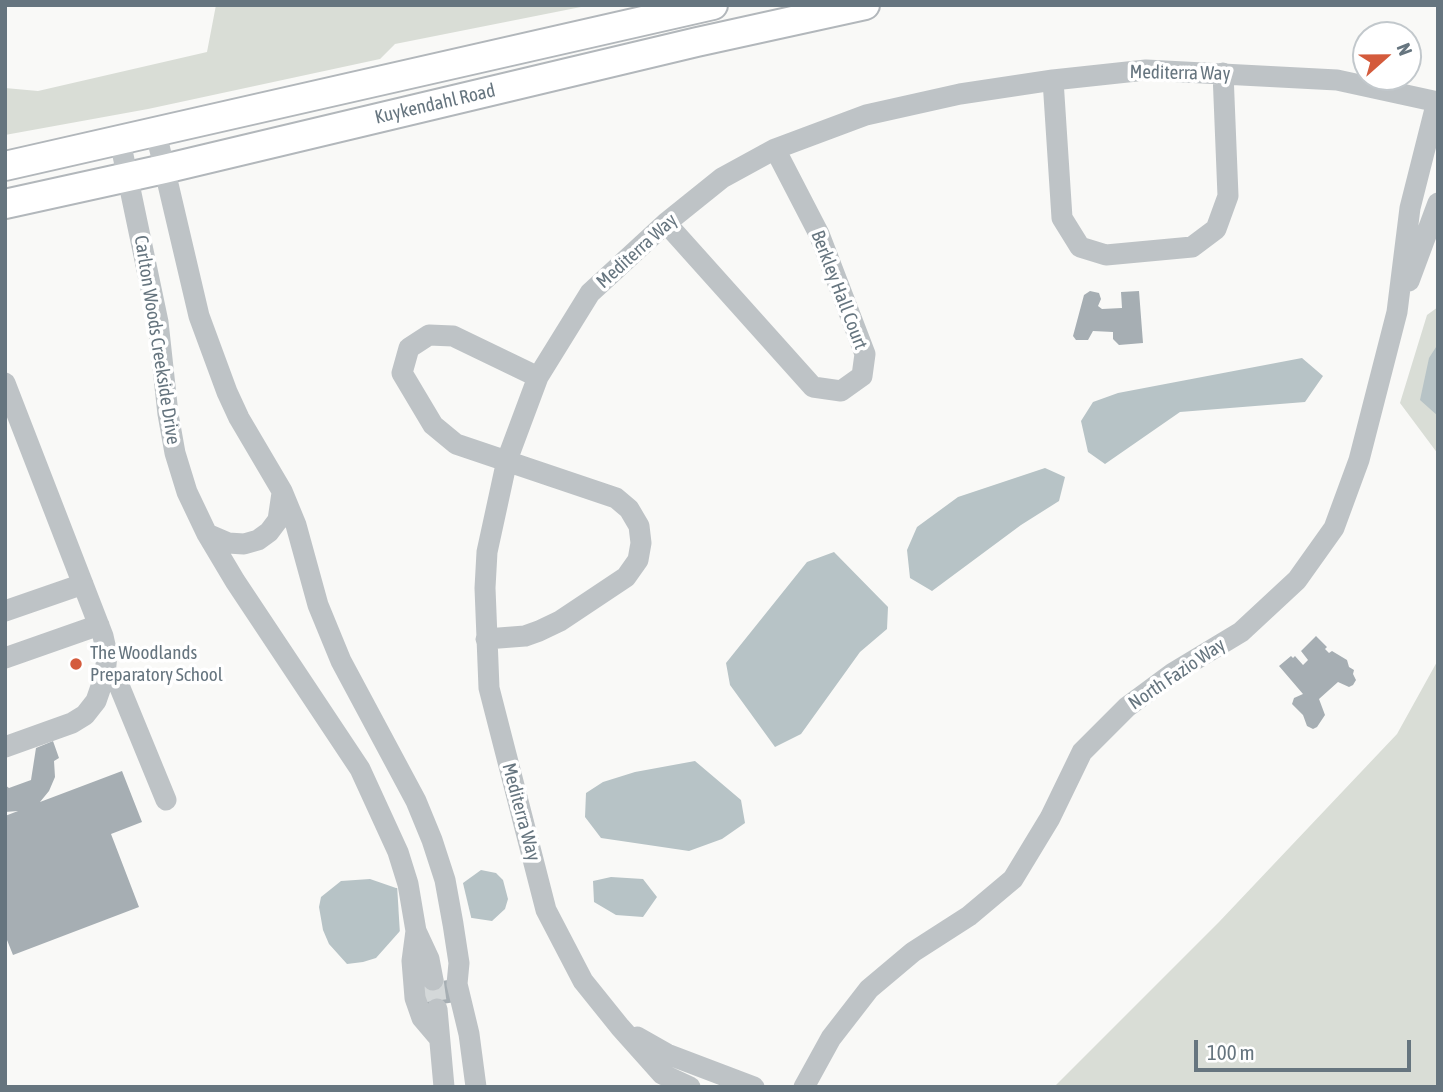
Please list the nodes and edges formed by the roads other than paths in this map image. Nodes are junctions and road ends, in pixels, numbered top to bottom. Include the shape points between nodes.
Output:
1 (713, 5) edge
2 (865, 5) edge
3 (1223, 73) junction
4 (1053, 80) junction
5 (1437, 101) edge
6 (156, 133) junction
7 (120, 141) junction
8 (775, 149) junction
9 (5, 166) edge
10 (164, 169) junction
11 (128, 177) junction
12 (1438, 203) edge
13 (5, 204) edge
14 (666, 223) junction
15 (1397, 312) junction
16 (538, 377) junction
17 (5, 383) edge
18 (506, 460) junction
19 (282, 491) junction
20 (207, 534) junction
21 (83, 584) junction
22 (5, 611) edge
23 (99, 625) junction
24 (486, 639) junction
25 (5, 658) edge
26 (105, 673) junction
27 (5, 747) edge
28 (166, 800) dead end
29 (416, 801) junction
30 (383, 815) junction
31 (416, 931) junction
32 (433, 980) tunnel mouth
33 (437, 1009) tunnel mouth
34 (620, 1027) junction
35 (469, 1034) junction
36 (439, 1038) junction
37 (444, 1087) edge
38 (476, 1087) edge
39 (690, 1087) edge
40 (754, 1087) edge
41 (804, 1087) edge

1 - 6 main road, Kuykendahl Road
2 - 10 main road, Kuykendahl Road
3 - 4 street, Mediterra Way via 1146,70
3 - 4 street via 1228,196 1216,229 1192,247 1106,255 1080,247 1062,218
3 - 5 street, Mediterra Way via 1337,80
4 - 8 street, Mediterra Way via 866,115
5 - 15 street, North Fazio Way via 1410,208
6 - 7 main road, Kuykendahl Road
6 - 10 street, Carlton Woods Creekside Drive
7 - 9 main road, Kuykendahl Road
7 - 11 street, Carlton Woods Creekside Drive
8 - 14 street, Mediterra Way via 722,177
8 - 14 street, Berkley Hall Court via 819,234 865,354 862,376 841,391 814,387
10 - 11 main road, Kuykendahl Road
10 - 19 street, Carlton Woods Creekside Drive via 211,350 239,418
11 - 13 main road, Kuykendahl Road
11 - 20 street, Carlton Woods Creekside Drive via 158,322 175,453
12 - 15 street, North Fazio Way
14 - 16 street, Mediterra Way via 590,293
15 - 41 street, North Fazio Way via 1355,472 1334,528 1297,580 1241,632 1126,707 1082,752 1013,879 869,989 831,1038
16 - 18 street, Mediterra Way
16 - 18 street via 453,337 429,335 409,348 402,373 433,425 456,444
17 - 21 street
18 - 24 street, Mediterra Way via 487,552
18 - 24 street via 616,498 639,526 641,543 638,560 626,577 560,621 525,636
19 - 20 street via 278,520 258,540 228,543
19 - 29 street, Carlton Woods Creekside Drive via 341,661
20 - 30 street, Carlton Woods Creekside Drive via 360,769
21 - 22 street
21 - 23 street
23 - 25 street
23 - 26 street via 107,654
24 - 34 street, Mediterra Way via 489,688 546,910 583,981
26 - 27 street via 96,701 85,716
26 - 28 street via 118,683
29 - 30 street
29 - 35 street, Carlton Woods Creekside Drive via 445,880 459,963 471,990 475,1020
30 - 31 street, Carlton Woods Creekside Drive via 408,884
31 - 32 street, Carlton Woods Creekside Drive
31 - 36 street, Carlton Woods Creekside Drive via 412,961 415,999 422,1018
33 - 36 street, Carlton Woods Creekside Drive
34 - 39 street, Mediterra Way via 662,1074
34 - 40 street, Mediterra Way via 667,1054
35 - 36 street
35 - 38 street, Carlton Woods Creekside Drive
36 - 37 street, Carlton Woods Creekside Drive

